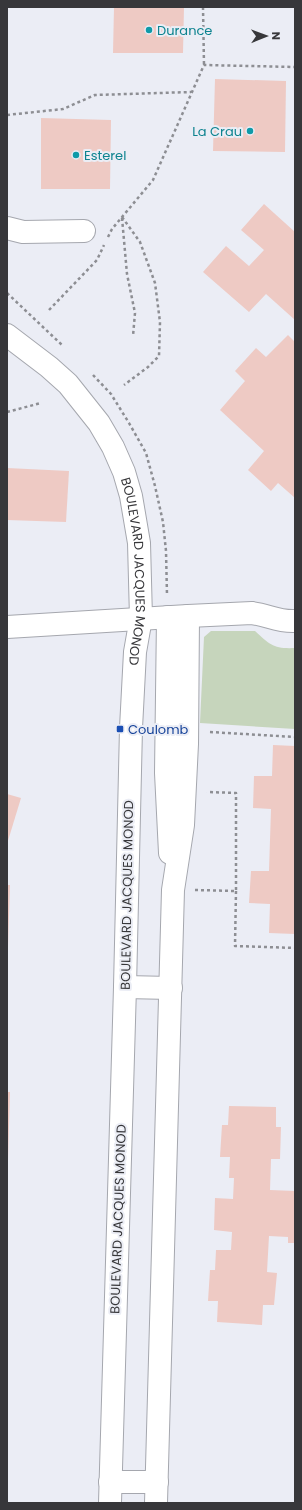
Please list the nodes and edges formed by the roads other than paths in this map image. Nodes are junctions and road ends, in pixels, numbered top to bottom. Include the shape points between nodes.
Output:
1 (7, 228) edge
2 (84, 231) dead end
3 (7, 335) edge
4 (178, 616) junction
5 (141, 618) junction
6 (295, 621) edge
7 (7, 627) edge
8 (173, 890) junction
9 (125, 987) junction
10 (171, 988) junction
11 (110, 1492) edge
12 (157, 1492) edge

1 - 2 street via 23,232
3 - 5 street, BOULEVARD JACQUES MONOD via 68,384 99,423 113,447 136,518 141,568
4 - 5 street
4 - 6 street via 252,613 285,622
4 - 8 street via 166,773
4 - 8 street via 189,653 183,825
5 - 7 street
5 - 9 street, BOULEVARD JACQUES MONOD via 135,652 131,728
8 - 10 street
9 - 10 street
9 - 11 street, BOULEVARD JACQUES MONOD
10 - 12 street
11 - 12 street

